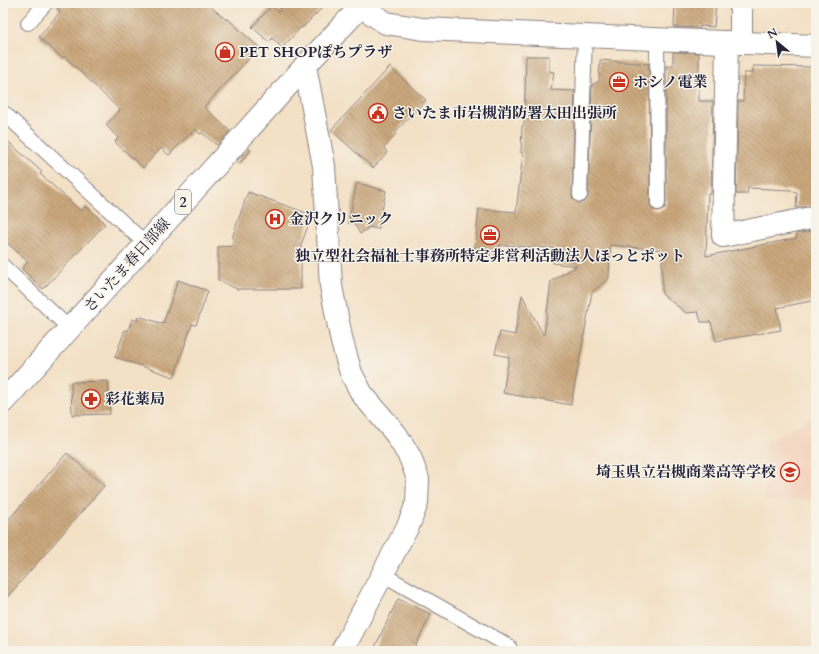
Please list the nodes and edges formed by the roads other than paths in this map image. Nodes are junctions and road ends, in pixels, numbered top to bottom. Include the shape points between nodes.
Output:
1 (46, 3) edge
2 (742, 3) edge
3 (360, 4) edge
4 (28, 23) dead end
5 (585, 36) junction
6 (657, 39) junction
7 (734, 43) junction
8 (816, 46) edge
9 (305, 66) junction
10 (3, 114) edge
11 (580, 195) dead end
12 (658, 203) dead end
13 (816, 218) edge
14 (146, 244) junction
15 (3, 266) edge
16 (70, 329) junction
17 (3, 402) edge
18 (382, 574) junction
19 (342, 651) edge
20 (507, 651) edge

1 - 4 lane
2 - 7 street
3 - 5 street via 386,23 423,29
3 - 9 street, さいたま春日部線 / 2
5 - 6 street
5 - 11 lane
6 - 7 street
6 - 12 lane
7 - 8 street
7 - 13 street via 723,236
9 - 14 street, さいたま春日部線 / 2
9 - 18 street via 324,166 330,286 342,342 351,373 362,394 396,434 410,457 418,479 416,503 409,524
10 - 14 lane
14 - 16 street, さいたま春日部線 / 2
15 - 16 lane
16 - 17 street, さいたま春日部線 / 2
18 - 19 street
18 - 20 lane via 509,646

